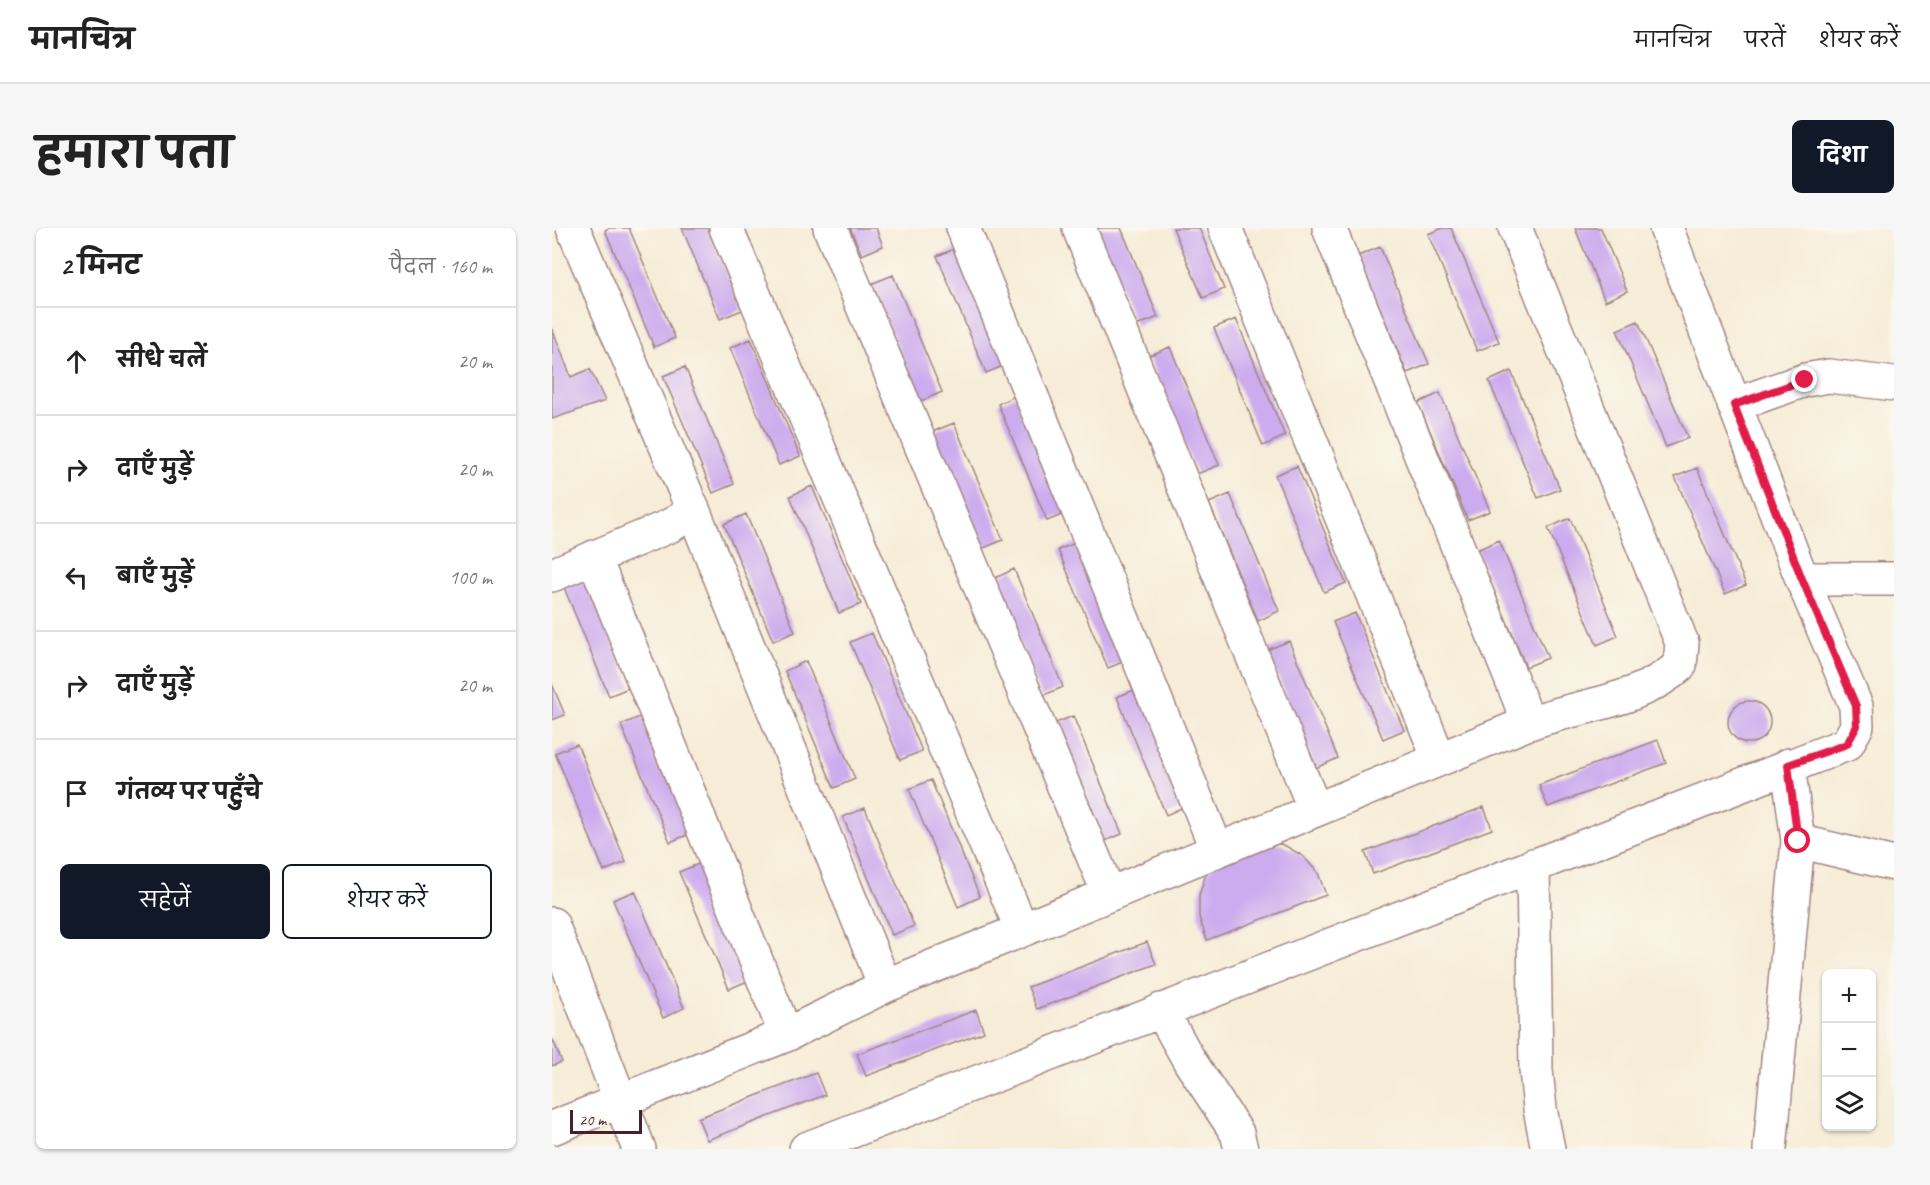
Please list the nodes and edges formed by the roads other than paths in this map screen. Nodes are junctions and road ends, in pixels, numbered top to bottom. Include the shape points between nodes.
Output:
1 (573, 228) edge
2 (726, 228) edge
3 (830, 228) edge
4 (963, 228) edge
5 (1079, 228) edge
6 (1225, 228) edge
7 (1329, 228) edge
8 (1515, 228) edge
9 (1666, 228) edge
10 (1894, 384) edge
11 (1734, 405) junction
12 (694, 512) junction
13 (594, 557) junction
14 (552, 575) edge
15 (1802, 579) junction
16 (1894, 579) edge
17 (1529, 723) junction
18 (1439, 759) junction
19 (1788, 765) junction
20 (1315, 810) junction
21 (1798, 841) junction
22 (1217, 850) junction
23 (1894, 864) edge
24 (1533, 865) junction
25 (1109, 894) junction
26 (552, 924) edge
27 (1022, 930) junction
28 (885, 986) junction
29 (1161, 1010) junction
30 (786, 1035) junction
31 (619, 1100) junction
32 (552, 1128) edge
33 (639, 1149) edge
34 (806, 1149) edge
35 (1240, 1149) edge
36 (1548, 1149) edge
37 (1770, 1149) edge

1 - 12 street
2 - 27 street
3 - 25 street
4 - 22 street
5 - 20 street
6 - 18 street
7 - 17 street
8 - 17 street via 1682,643 1680,665 1666,679 1642,690
9 - 11 street
10 - 11 street via 1829,376 1805,380
11 - 15 street
12 - 13 street
12 - 28 street
13 - 14 street
13 - 30 street
15 - 16 street
15 - 19 street via 1856,706 1857,726 1847,744
17 - 18 street
18 - 20 street
19 - 21 street
19 - 24 street
20 - 22 street
21 - 23 street
21 - 37 street
22 - 25 street
24 - 29 street
24 - 36 street via 1536,1070
25 - 27 street
26 - 31 street
27 - 28 street
28 - 30 street
29 - 34 street
29 - 35 street via 1237,1133
30 - 31 street
31 - 32 street
31 - 33 street

